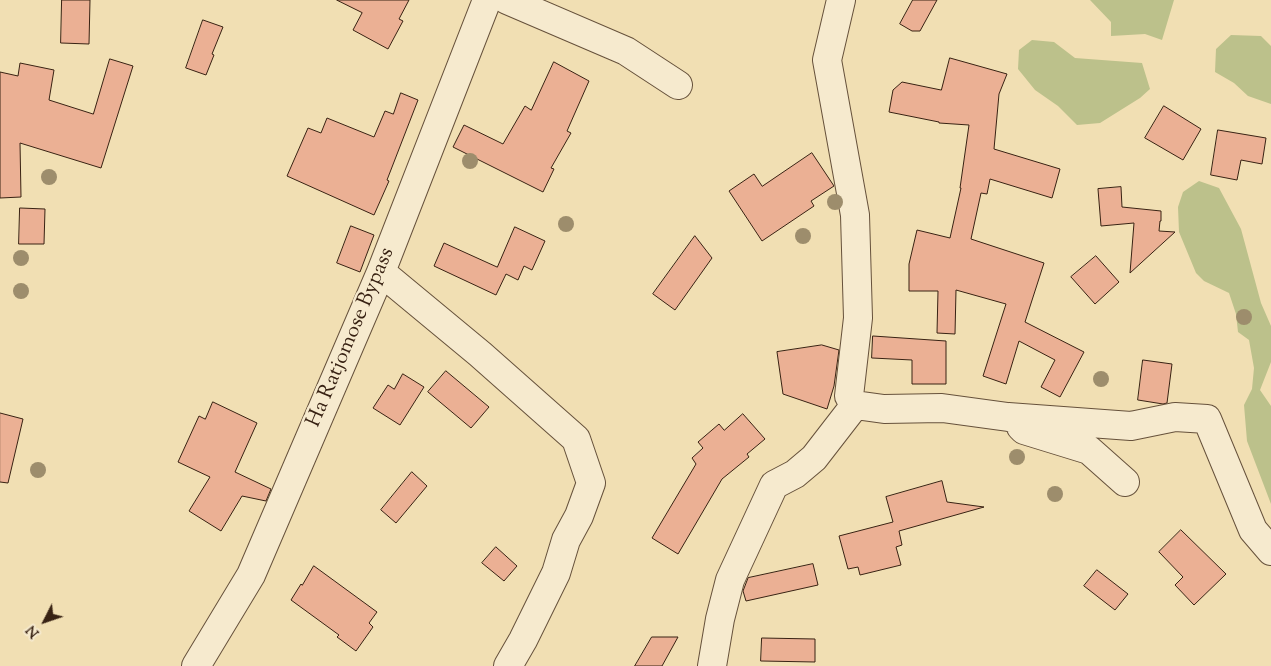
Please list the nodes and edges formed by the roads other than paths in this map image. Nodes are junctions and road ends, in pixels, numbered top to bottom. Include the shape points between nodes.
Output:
1 (487, 0) edge
2 (506, 0) edge
3 (841, 0) edge
4 (678, 85) dead end
5 (381, 272) junction
6 (855, 405) junction
7 (1008, 417) junction
8 (1126, 482) dead end
9 (1271, 551) edge
10 (196, 666) edge
11 (508, 666) edge
12 (712, 666) edge

1 - 5 street, Ha Ratjomose Bypass
2 - 4 street via 626,51
3 - 6 street via 827,60 855,215 858,318 849,396
5 - 10 street, Ha Ratjomose Bypass via 251,574
5 - 11 street via 576,439 591,483 566,540 556,573
6 - 7 street via 884,409 942,408
6 - 12 street via 814,458 795,474 774,485 730,580
7 - 8 street via 1024,430 1088,450
7 - 9 street via 1131,426 1175,417 1208,419 1253,530

